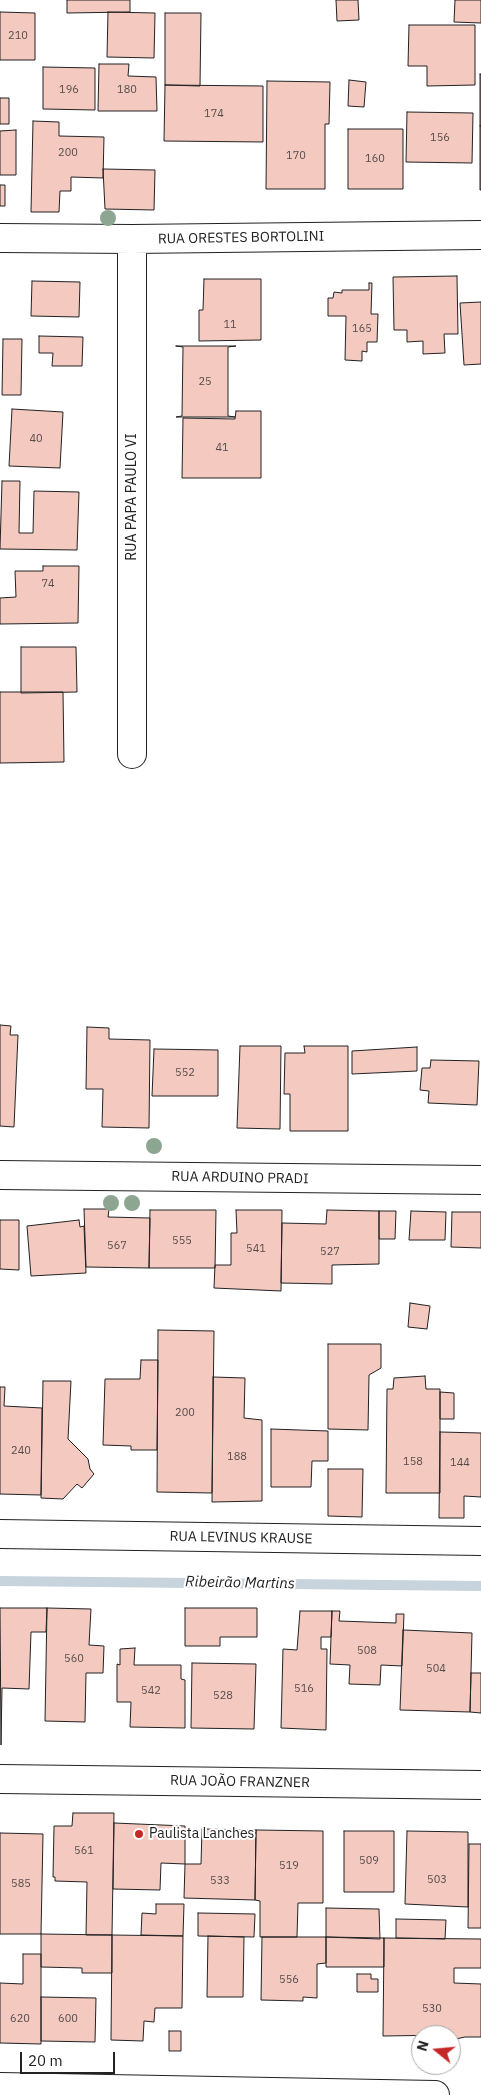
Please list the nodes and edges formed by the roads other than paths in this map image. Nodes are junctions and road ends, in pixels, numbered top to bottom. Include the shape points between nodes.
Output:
1 (481, 235) edge
2 (0, 238) edge
3 (132, 239) junction
4 (132, 754) dead end
5 (0, 1175) edge
6 (481, 1180) edge
7 (0, 1534) edge
8 (481, 1541) edge
9 (0, 1779) edge
10 (481, 1784) edge
11 (0, 2087) edge
12 (435, 2095) edge

1 - 3 street, RUA ORESTES BORTOLINI
2 - 3 street, RUA ORESTES BORTOLINI
3 - 4 street, RUA PAPA PAULO VI
5 - 6 street, RUA ARDUINO PRADI
7 - 8 street, RUA LEVINUS KRAUSE
9 - 10 street, RUA JOÃO FRANZNER
11 - 12 street

